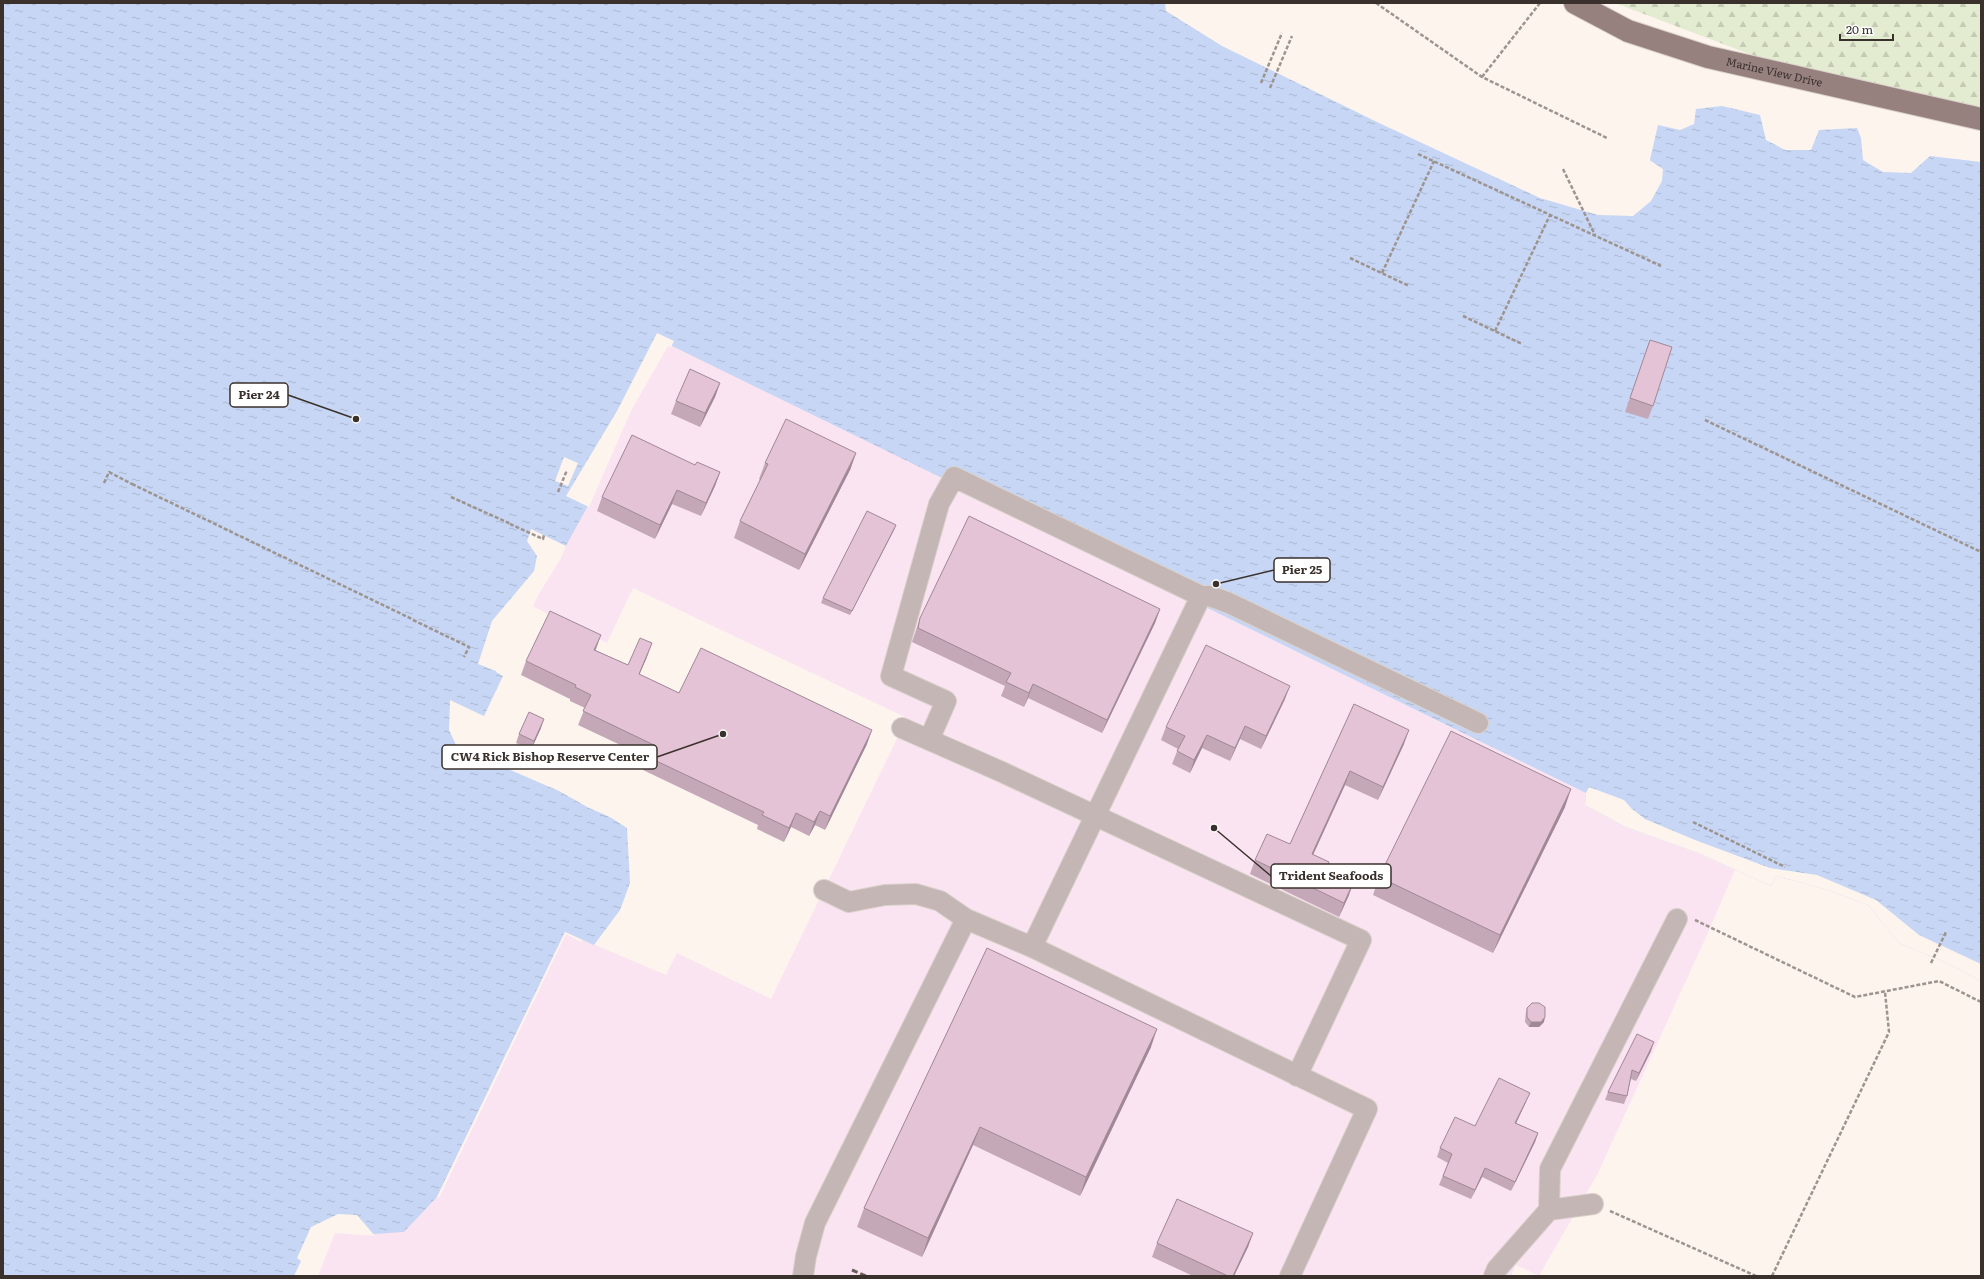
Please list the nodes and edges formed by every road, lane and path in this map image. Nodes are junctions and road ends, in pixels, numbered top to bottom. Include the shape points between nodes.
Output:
1 (1376, 3) edge
2 (1540, 3) edge
3 (1575, 3) edge
4 (1282, 33) dead end
5 (1292, 36) dead end
6 (1482, 77) junction
7 (1261, 83) dead end
8 (1270, 88) dead end
9 (1981, 119) edge
10 (1607, 138) dead end
11 (1418, 154) dead end
12 (1434, 161) junction
13 (1563, 169) dead end
14 (1550, 215) junction
15 (1595, 235) junction
16 (1350, 258) dead end
17 (1661, 266) dead end
18 (1382, 273) junction
19 (1409, 286) dead end
20 (1463, 316) dead end
21 (1496, 331) junction
22 (1522, 344) dead end
23 (1705, 420) dead end
24 (567, 470) dead end
25 (104, 483) dead end
26 (132, 484) dead end
27 (558, 492) dead end
28 (451, 497) dead end
29 (167, 501) junction
30 (495, 517) junction
31 (511, 524) dead end
32 (544, 535) dead end
33 (1981, 552) edge
34 (1201, 596) junction
35 (400, 614) junction
36 (414, 620) dead end
37 (464, 657) dead end
38 (1478, 723) dead end
39 (902, 728) dead end
40 (929, 740) junction
41 (1095, 816) junction
42 (1693, 822) dead end
43 (1785, 867) dead end
44 (824, 890) dead end
45 (966, 919) junction
46 (1677, 919) joint
47 (1946, 932) dead end
48 (1032, 947) junction
49 (1931, 964) dead end
50 (1885, 992) junction
51 (1981, 1002) edge
52 (1297, 1076) junction
53 (1593, 1204) joint
54 (1549, 1210) junction
55 (803, 1276) edge
56 (1290, 1276) edge
57 (1494, 1276) edge
58 (1756, 1276) edge
59 (1772, 1276) edge

1 - 6 path
2 - 6 path
3 - 9 main road, Marine View Drive via 1628,31 1708,57
4 - 7 path
5 - 8 path
6 - 10 path
11 - 12 path
12 - 14 path
12 - 18 path
13 - 15 path
14 - 15 path
14 - 21 path
15 - 17 path
16 - 18 path
18 - 19 path
20 - 21 path
21 - 22 path
23 - 33 path
24 - 27 path
25 - 29 path via 109,472
26 - 29 path
28 - 30 path
29 - 35 path
30 - 31 path
30 - 32 path via 543,539
34 - 38 lane via 1210,596 1229,603
34 - 40 lane via 954,477 939,504 891,676 946,701
34 - 41 lane
35 - 36 path
35 - 37 path via 469,647
39 - 40 lane
40 - 41 lane
41 - 48 lane
41 - 52 lane via 1361,940
42 - 43 path
44 - 45 lane via 849,902 885,895 916,894 940,901
45 - 48 lane
45 - 55 lane via 815,1223
46 - 50 path via 1685,915 1855,998
46 - 54 lane via 1550,1170
47 - 49 path
48 - 52 lane
50 - 51 path via 1939,982
50 - 59 path via 1889,1032
52 - 56 lane via 1367,1109
53 - 54 lane
53 - 58 path
54 - 57 lane via 1497,1269

